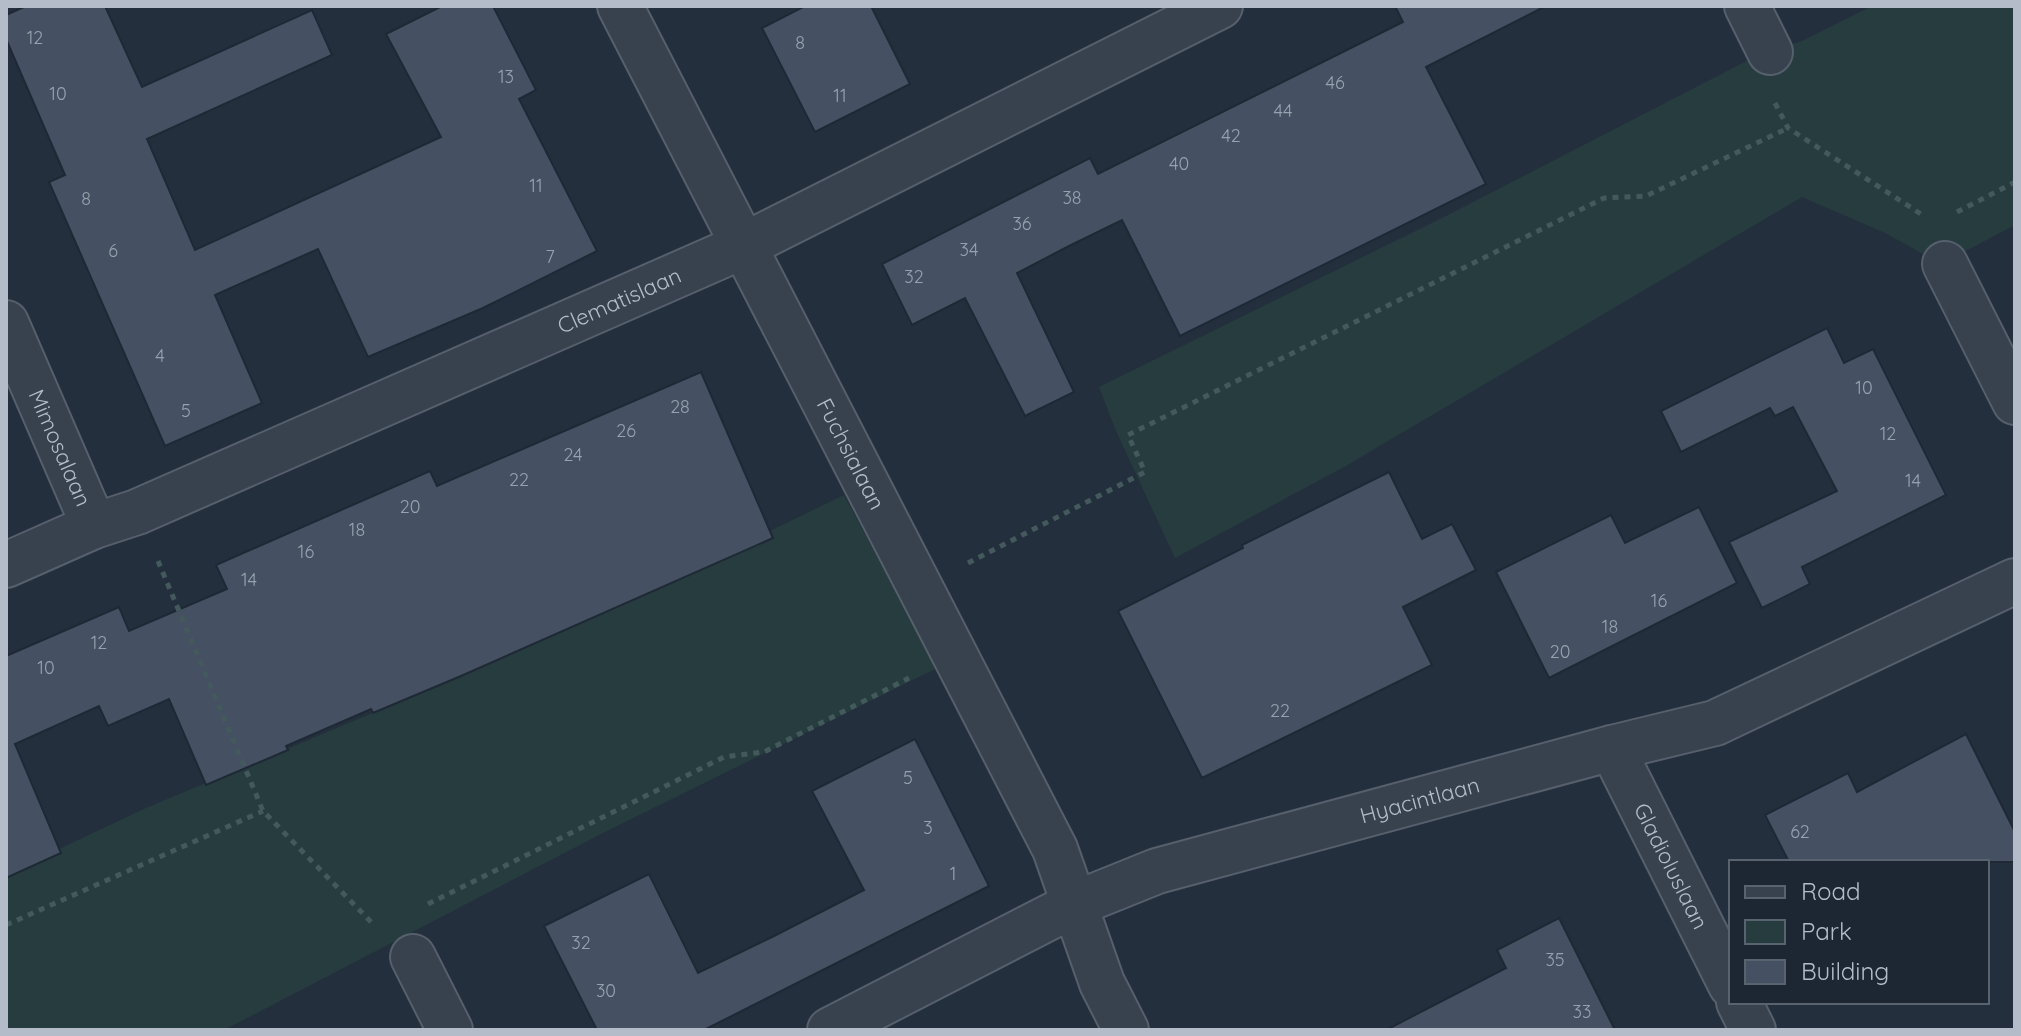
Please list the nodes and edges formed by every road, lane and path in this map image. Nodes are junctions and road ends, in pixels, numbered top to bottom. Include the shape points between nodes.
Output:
1 (620, 6) edge
2 (1220, 6) edge
3 (1747, 6) edge
4 (1770, 52) joint
5 (1788, 128) junction
6 (2015, 182) edge
7 (1940, 244) junction
8 (743, 246) junction
9 (6, 323) edge
10 (2015, 402) edge
11 (137, 512) junction
12 (94, 526) junction
13 (6, 565) edge
14 (2015, 581) edge
15 (919, 588) junction
16 (956, 653) junction
17 (1612, 748) junction
18 (263, 811) junction
19 (1075, 904) junction
20 (419, 909) dead end
21 (6, 925) edge
22 (413, 957) joint
23 (1729, 981) edge
24 (1740, 1004) edge
25 (450, 1030) edge
26 (830, 1030) edge
27 (1126, 1030) edge
28 (1753, 1030) edge

1 - 8 street, Fuchsialaan
2 - 8 street, Clematislaan
3 - 4 street
4 - 5 path via 1754,61
5 - 7 path
5 - 15 path via 1646,196 1604,198 1128,435 1145,472
6 - 7 path
7 - 10 street
8 - 11 street, Clematislaan
8 - 15 street, Fuchsialaan
9 - 12 street, Mimosalaan
11 - 12 street, Clematislaan
11 - 18 path
12 - 13 street, Clematislaan
14 - 17 street, Hyacintlaan via 1715,723
15 - 16 street, Fuchsialaan
16 - 19 street, Fuchsialaan via 1055,849
16 - 20 path via 764,752 724,757
17 - 19 street, Hyacintlaan via 1157,871
17 - 23 street, Gladioluslaan
18 - 21 path
18 - 22 path via 378,929 396,966
19 - 26 street, Hyacintlaan
19 - 27 street, Fuchsialaan via 1102,983
22 - 25 street
24 - 28 street

